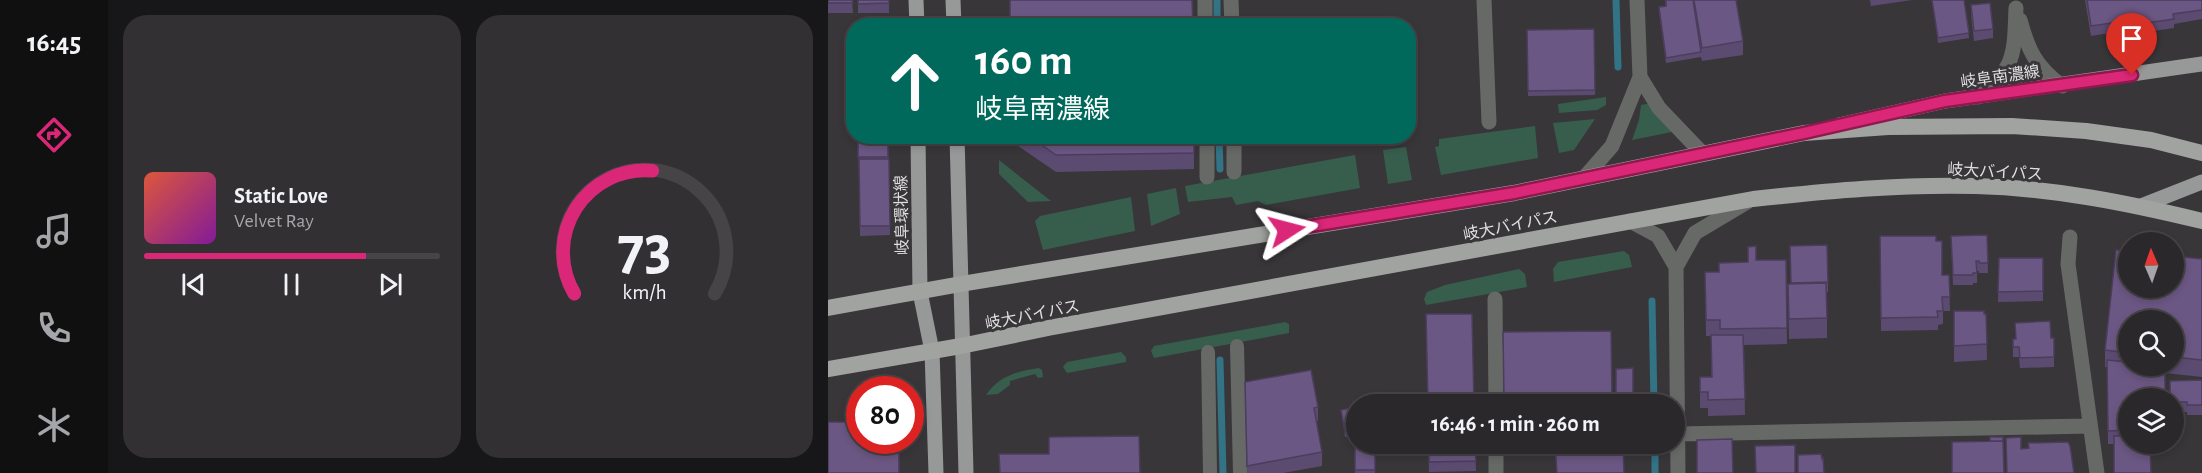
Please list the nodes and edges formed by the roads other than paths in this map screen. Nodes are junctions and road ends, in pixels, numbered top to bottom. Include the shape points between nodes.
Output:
1 (916, 0) edge
2 (953, 0) edge
3 (1205, 0) edge
4 (1231, 0) edge
5 (1484, 0) edge
6 (1637, 0) edge
7 (2016, 4) edge
8 (917, 18) edge
9 (954, 18) edge
10 (1205, 18) edge
11 (1232, 18) edge
12 (2202, 64) edge
13 (1640, 77) junction
14 (2062, 86) junction
15 (1978, 97) junction
16 (1489, 122) dead end
17 (1804, 133) junction
18 (918, 144) edge
19 (957, 144) edge
20 (1206, 144) edge
21 (1234, 144) edge
22 (2202, 153) edge
23 (1703, 154) junction
24 (1234, 172) dead end
25 (1207, 177) dead end
26 (1584, 178) junction
27 (2202, 182) edge
28 (1753, 199) junction
29 (2141, 206) junction
30 (1630, 221) junction
31 (2202, 221) edge
32 (2070, 237) dead end
33 (1676, 267) junction
34 (961, 284) junction
35 (920, 292) junction
36 (1495, 299) dead end
37 (828, 308) edge
38 (961, 346) junction
39 (1237, 346) dead end
40 (932, 351) junction
41 (1208, 352) dead end
42 (828, 369) edge
43 (1496, 394) edge
44 (1678, 394) edge
45 (2090, 426) junction
46 (1685, 434) edge
47 (1496, 454) edge
48 (1678, 454) edge
49 (936, 473) edge
50 (966, 473) edge
51 (1210, 473) edge
52 (1240, 473) edge
53 (1496, 473) edge
54 (1678, 473) edge
55 (2097, 473) edge

1 - 8 main road
2 - 9 main road
3 - 10 street
4 - 11 street
5 - 16 street
6 - 13 street
7 - 14 street via 2032,57
7 - 15 street via 2009,64
12 - 14 main road, 岐阜南濃線
13 - 23 street via 1659,108
13 - 26 street via 1612,146
14 - 15 main road, 岐阜南濃線
15 - 17 main road, 岐阜南濃線
17 - 22 highway, 岐大バイパス via 1888,127 2012,126 2086,130
17 - 23 highway, 岐大バイパス
18 - 35 main road, 岐阜環状線
19 - 34 main road
20 - 25 street
21 - 24 street
23 - 26 highway, 岐大バイパス
26 - 34 highway, 岐大バイパス via 1514,193
27 - 29 main road
28 - 29 highway, 岐大バイパス via 1851,189 1978,186 2055,192
28 - 30 highway, 岐大バイパス
28 - 33 street via 1695,233
29 - 31 highway, 岐大バイパス
30 - 33 street via 1659,236
30 - 38 highway, 岐大バイパス
32 - 45 street via 2068,264
33 - 44 street
34 - 35 highway, 岐大バイパス
34 - 38 main road
35 - 37 highway, 岐大バイパス
35 - 40 main road, 岐阜環状線
36 - 43 street
38 - 40 highway, 岐大バイパス
38 - 50 main road
39 - 52 lane
40 - 42 highway, 岐大バイパス
40 - 49 main road, 岐阜環状線
41 - 51 lane
45 - 46 street
45 - 55 street
47 - 53 street
48 - 54 street

